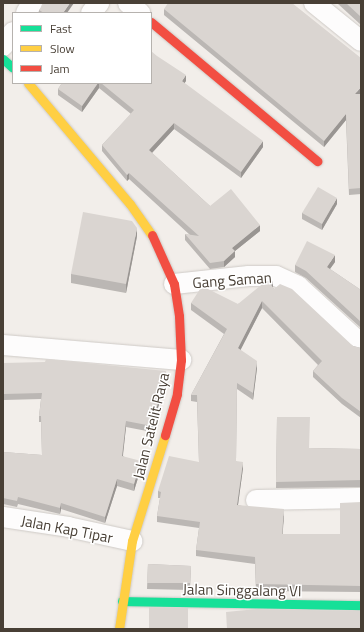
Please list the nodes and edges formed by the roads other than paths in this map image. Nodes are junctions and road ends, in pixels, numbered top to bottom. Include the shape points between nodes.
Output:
1 (32, 3) edge
2 (99, 3) edge
3 (128, 3) edge
4 (314, 3) edge
5 (27, 12) edge
6 (92, 12) edge
7 (139, 12) edge
8 (152, 23) edge
9 (12, 33) edge
10 (361, 41) edge
11 (3, 46) edge
12 (3, 58) edge
13 (12, 67) edge
14 (30, 84) edge
15 (317, 160) dead end
16 (174, 284) junction
17 (361, 344) edge
18 (3, 345) edge
19 (181, 360) junction
20 (361, 498) edge
21 (256, 500) dead end
22 (3, 517) edge
23 (132, 541) junction
24 (122, 601) junction
25 (361, 605) edge
26 (119, 629) edge

1 - 5 street
2 - 6 street
3 - 7 street
4 - 10 street
8 - 15 street
9 - 11 street
12 - 13 street
14 - 16 street, Jalan Satelit Raya via 130,204 154,239
16 - 17 street, Gang Saman via 249,276 276,276 298,286
16 - 19 street, Jalan Satelit Raya via 179,316
18 - 19 street
19 - 23 street, Jalan Satelit Raya via 177,394
20 - 21 street
22 - 23 street, Jalan Kap Tipar via 68,527
23 - 24 street, Jalan Satelit Raya
24 - 25 street, Jalan Singgalang VI
24 - 26 street, Jalan Satelit Raya

